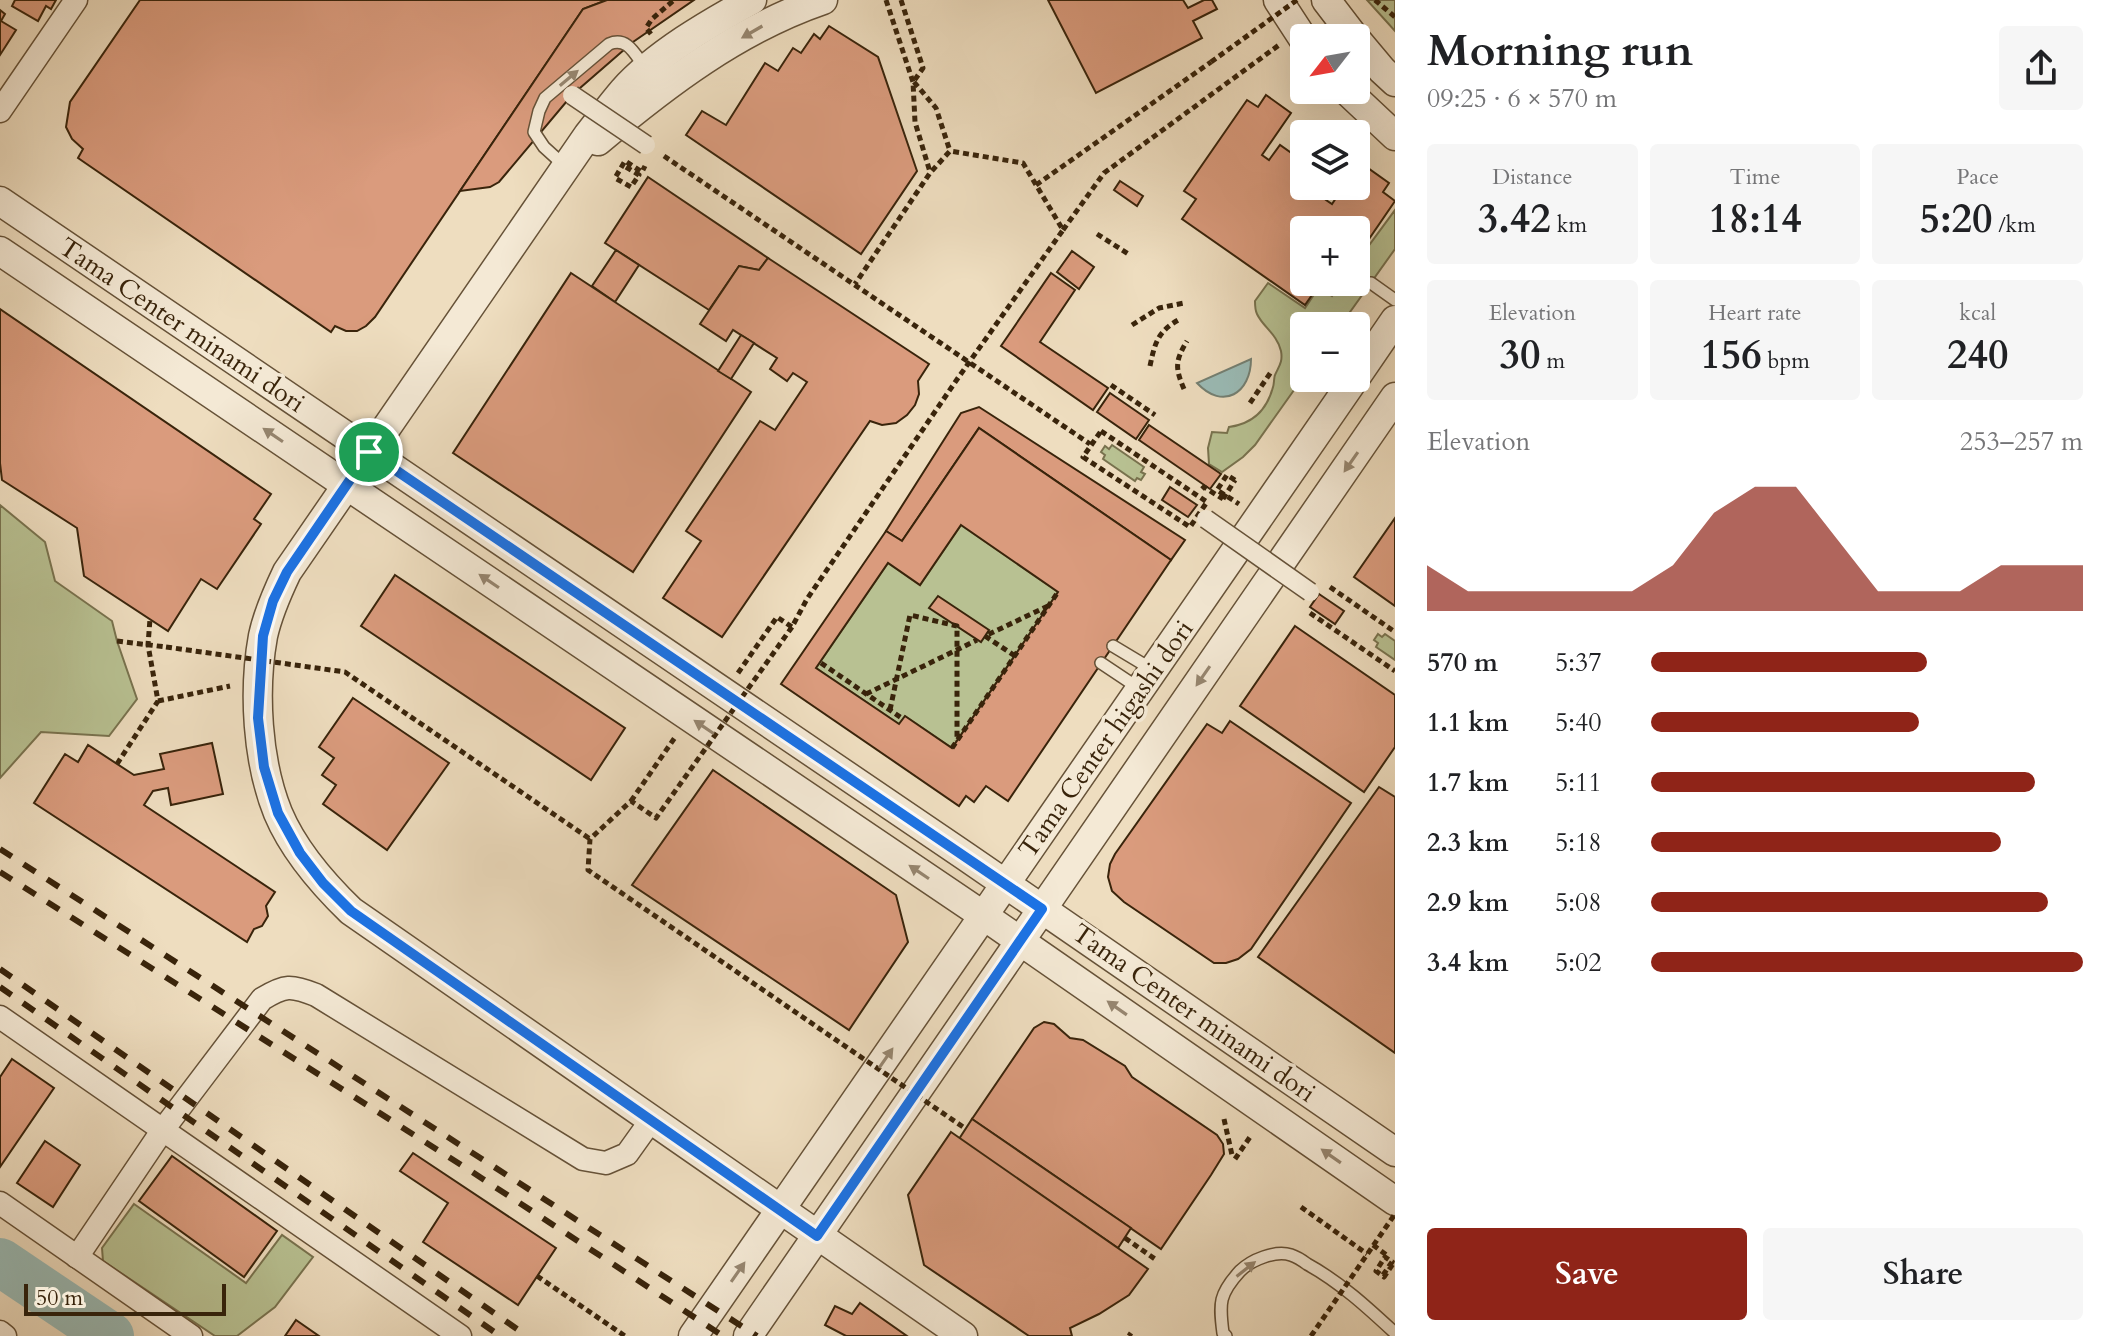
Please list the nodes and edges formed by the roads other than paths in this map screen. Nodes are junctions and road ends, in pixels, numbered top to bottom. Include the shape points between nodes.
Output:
1 (76, 0) edge
2 (752, 0) edge
3 (823, 0) edge
4 (1278, 0) edge
5 (1326, 0) edge
6 (1345, 24) edge
7 (1290, 33) edge
8 (1370, 55) edge
9 (646, 70) junction
10 (1395, 82) edge
11 (572, 95) dead end
12 (1361, 104) edge
13 (0, 111) edge
14 (1395, 136) edge
15 (646, 145) road end
16 (561, 175) junction
17 (0, 201) edge
18 (0, 251) edge
19 (1371, 283) dead end
20 (1395, 300) edge
21 (1395, 320) edge
22 (1370, 357) edge
23 (1346, 392) edge
24 (1395, 397) edge
25 (369, 452) junction
26 (347, 485) junction
27 (1206, 519) dead end
28 (1312, 594) road end
29 (1113, 646) dead end
30 (1101, 663) dead end
31 (1147, 680) junction
32 (1006, 884) junction
33 (1042, 909) junction
34 (984, 916) junction
35 (1020, 941) junction
36 (0, 1017) edge
37 (652, 1119) junction
38 (162, 1131) junction
39 (1395, 1152) edge
40 (1395, 1201) edge
41 (0, 1203) edge
42 (781, 1210) junction
43 (817, 1236) junction
44 (77, 1257) junction
45 (0, 1332) edge
46 (1395, 1333) edge
47 (5, 1336) edge
48 (191, 1336) edge
49 (460, 1336) edge
50 (693, 1336) edge
51 (748, 1336) edge
52 (963, 1336) edge
53 (1226, 1336) edge

1 - 13 street
2 - 9 street
3 -> 16 street via 765,24 684,73
4 - 7 street
5 - 6 street
8 - 10 street
9 - 16 street via 625,89
16 -> 9 lane via 534,132 545,98 618,40
11 - 15 street, bridge
12 - 14 street
16 - 25 street
17 - 25 street, Tama Center minami dori
26 -> 18 street, Tama Center minami dori
19 - 20 lane
21 - 22 street, Tama Center higashi dori
23 - 31 street, Tama Center higashi dori
24 -> 33 street, Tama Center higashi dori
25 - 26 street
25 - 32 street, Tama Center minami dori
34 -> 26 street, Tama Center minami dori
26 - 37 street via 287,572 263,636 258,718 264,767 278,813 300,853 351,911
27 - 28 street, bridge
29 - 31 lane
30 - 31 lane
31 - 32 street, Tama Center higashi dori
32 - 33 street, Tama Center minami dori
32 - 34 street, Tama Center higashi dori
33 - 35 street, Tama Center higashi dori
33 - 39 street, Tama Center minami dori
34 - 35 street, Tama Center minami dori
42 -> 34 street, Tama Center higashi dori
40 -> 35 street, Tama Center minami dori
35 - 43 street, Tama Center higashi dori
36 - 38 street
37 - 38 street via 627,1154 606,1163 583,1159 296,987 262,999
37 - 42 street
38 - 44 street
38 - 49 street
41 - 44 street
42 - 43 street
50 -> 42 street, Tama Center higashi dori
43 - 51 street, Tama Center higashi dori
43 - 52 street
44 - 48 street
45 - 47 street
53 -> 46 lane via 1220,1309 1227,1286 1245,1266 1266,1256 1290,1254 1365,1305

